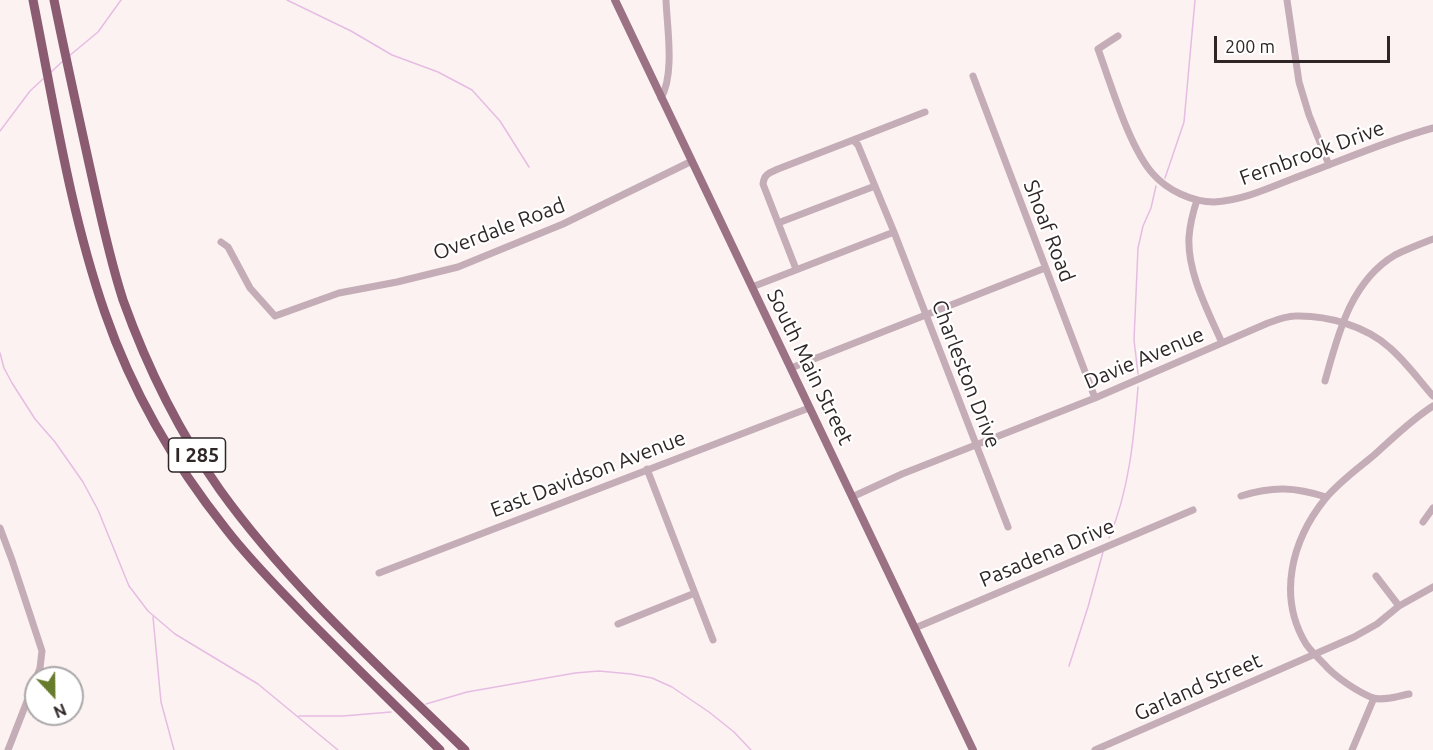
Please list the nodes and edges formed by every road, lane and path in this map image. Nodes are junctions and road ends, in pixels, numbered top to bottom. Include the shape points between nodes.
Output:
1 (33, 0) edge
2 (54, 0) edge
3 (615, 0) edge
4 (666, 0) edge
5 (1287, 0) edge
6 (1118, 36) dead end
7 (973, 76) dead end
8 (661, 98) junction
9 (925, 112) dead end
10 (1433, 128) edge
11 (853, 140) junction
12 (692, 162) junction
13 (1329, 165) junction
14 (875, 186) junction
15 (1197, 200) junction
16 (778, 223) junction
17 (894, 232) junction
18 (1433, 239) edge
19 (221, 242) dead end
20 (1045, 268) junction
21 (796, 269) junction
22 (752, 287) junction
23 (925, 314) junction
24 (1342, 322) junction
25 (1222, 343) junction
26 (791, 368) junction
27 (1325, 381) dead end
28 (1433, 396) edge
29 (1095, 398) junction
30 (1433, 406) edge
31 (809, 408) junction
32 (975, 444) junction
33 (647, 469) junction
34 (1241, 496) dead end
35 (852, 497) junction
36 (1326, 497) junction
37 (1433, 508) edge
38 (1193, 510) dead end
39 (1423, 522) dead end
40 (1008, 527) dead end
41 (0, 528) edge
42 (379, 573) dead end
43 (1376, 576) dead end
44 (1433, 587) edge
45 (695, 592) junction
46 (1399, 606) junction
47 (618, 624) dead end
48 (915, 628) junction
49 (713, 640) dead end
50 (1314, 653) junction
51 (1409, 694) dead end
52 (1374, 698) junction
53 (1105, 748) edge
54 (8, 750) edge
55 (440, 750) edge
56 (465, 750) edge
57 (973, 750) edge
58 (1095, 750) edge
59 (1352, 750) edge

1 - 55 highway, I 285 via 89,261 134,380 173,453 205,502 256,566
2 - 56 highway, I 285 via 108,248 141,348 164,396 190,443 244,522 284,569
3 - 8 main road, South Main Street
4 - 8 street via 668,73
5 - 13 street via 1299,82
6 - 15 street, Fernbrook Drive via 1098,49 1130,133 1153,173 1176,191
7 - 20 street, Shoaf Road
8 - 12 main road, South Main Street
9 - 11 street
10 - 13 street, Fernbrook Drive
11 - 14 street, Charleston Drive
11 - 16 street via 767,174 763,184
12 - 19 street, Overdale Road via 563,224 458,267 339,292 275,316 250,288 228,247
12 - 22 main road, South Main Street
13 - 15 street, Fernbrook Drive via 1249,196 1215,202
14 - 16 street
14 - 17 street, Charleston Drive
15 - 25 street via 1189,238 1193,270
16 - 21 street
17 - 21 street
17 - 23 street, Charleston Drive
18 - 24 street via 1394,256 1378,269 1358,291
20 - 23 street
20 - 29 street, Shoaf Road
21 - 22 street
22 - 26 main road, South Main Street
23 - 26 street
23 - 32 street, Charleston Drive
24 - 25 street, Davie Avenue via 1292,316
24 - 27 street
24 - 28 street, Davie Avenue via 1382,341
25 - 29 street, Davie Avenue
26 - 31 main road, South Main Street
29 - 32 street, Davie Avenue
30 - 36 street
31 - 33 street, East Davidson Avenue
31 - 35 main road, South Main Street
32 - 35 street, Davie Avenue
32 - 40 street, Charleston Drive
33 - 42 street, East Davidson Avenue
33 - 45 street
34 - 36 street via 1290,488
35 - 48 main road, South Main Street
36 - 50 street via 1301,536 1291,569 1293,609 1304,640
37 - 39 street
38 - 48 street, Pasadena Drive
41 - 54 street via 42,651 40,668
43 - 46 street
44 - 46 street, Garland Street
45 - 47 street
45 - 49 street
46 - 50 street, Garland Street via 1354,637
48 - 57 main road, South Main Street
50 - 52 street via 1337,676
50 - 53 street, Garland Street
51 - 52 street
52 - 59 street
53 - 58 street, Garland Street

